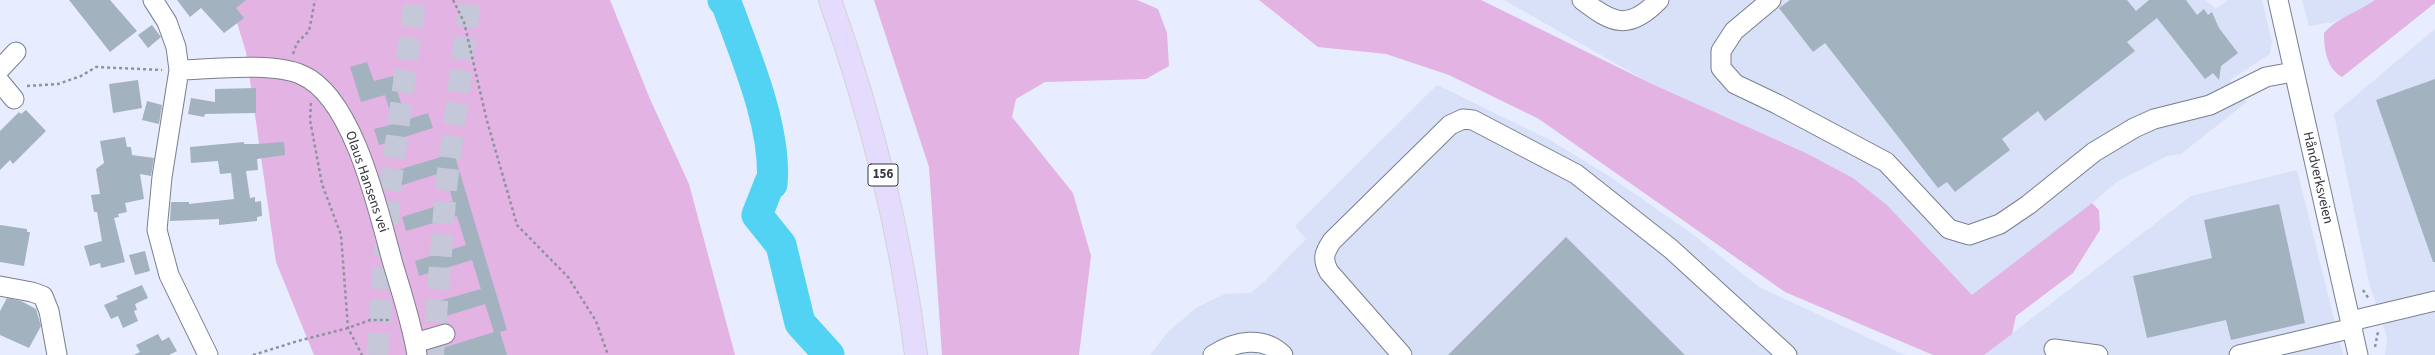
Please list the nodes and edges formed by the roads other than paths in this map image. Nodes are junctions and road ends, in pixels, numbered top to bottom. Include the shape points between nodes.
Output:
1 (153, 0) edge
2 (830, 0) edge
3 (1582, 0) edge
4 (1659, 0) edge
5 (1771, 0) edge
6 (2278, 0) edge
7 (16, 52) dead end
8 (0, 69) edge
9 (179, 70) junction
10 (2293, 72) junction
11 (0, 286) edge
12 (2435, 301) edge
13 (2352, 325) junction
14 (445, 334) dead end
15 (416, 349) edge
16 (2054, 349) dead end
17 (2366, 354) edge
18 (57, 355) edge
19 (208, 355) edge
20 (916, 355) edge
21 (1213, 355) edge
22 (1283, 355) edge
23 (1402, 355) edge
24 (1788, 355) edge
25 (2098, 355) edge
26 (2239, 355) edge

1 - 9 street via 167,22 176,47
2 - 20 main road, 156 via 845,42 885,182 897,235
3 - 4 street via 1598,13 1619,21 1633,21 1647,13
5 - 10 street via 1734,31 1721,51 1721,68 1735,84 1886,162 1940,222 1959,234 1980,233 2000,224 2028,206 2094,152 2134,128 2210,105 2266,77
6 - 10 street, Håndverksveien
7 - 8 street
9 - 15 street, Olaus Hansens vei via 266,68 290,71 314,81 331,99 361,157
9 - 19 street via 162,176 158,230 169,274
10 - 13 street, Håndverksveien
11 - 18 street via 43,296 49,311
12 - 13 street
13 - 17 street, Håndverksveien
13 - 26 street
14 - 15 street
16 - 25 street
21 - 22 street via 1227,346 1254,340 1277,349
23 - 24 street via 1329,272 1324,262 1324,252 1332,241 1450,125 1463,119 1473,120 1576,174 1671,249

